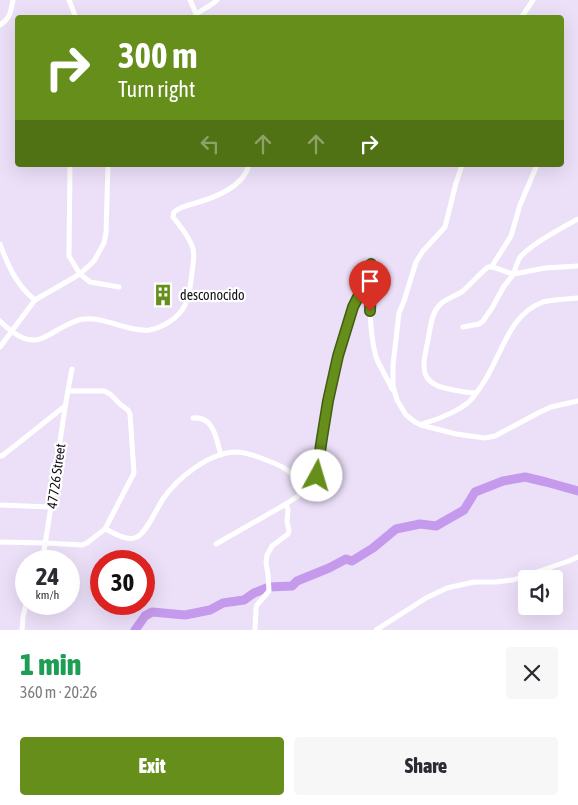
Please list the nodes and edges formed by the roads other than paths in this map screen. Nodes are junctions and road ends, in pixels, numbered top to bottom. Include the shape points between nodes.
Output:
1 (12, 0) edge
2 (69, 0) edge
3 (190, 0) edge
4 (217, 0) edge
5 (534, 0) edge
6 (75, 15) edge
7 (197, 15) edge
8 (198, 15) edge
9 (524, 15) edge
10 (0, 25) edge
11 (70, 167) edge
12 (108, 167) edge
13 (249, 167) edge
14 (461, 167) edge
15 (537, 167) edge
16 (578, 219) edge
17 (0, 244) edge
18 (492, 266) junction
19 (578, 266) edge
20 (80, 274) junction
21 (514, 274) junction
22 (119, 287) dead end
23 (578, 298) edge
24 (35, 300) junction
25 (0, 321) edge
26 (463, 328) dead end
27 (11, 331) junction
28 (0, 347) edge
29 (72, 369) dead end
30 (68, 391) junction
31 (476, 393) junction
32 (394, 394) junction
33 (578, 401) edge
34 (65, 406) junction
35 (193, 418) dead end
36 (422, 425) junction
37 (222, 455) junction
38 (0, 456) edge
39 (301, 486) junction
40 (286, 504) junction
41 (0, 505) edge
42 (51, 507) junction
43 (105, 529) junction
44 (0, 542) edge
45 (46, 543) junction
46 (216, 544) dead end
47 (44, 550) edge
48 (578, 557) edge
49 (23, 615) edge
50 (22, 630) edge
51 (255, 630) edge
52 (376, 630) edge

1 - 10 street via 11,14
2 - 6 street
3 - 7 street
4 - 8 street
5 - 9 street
11 - 20 street via 68,253
12 - 20 street via 104,243 94,261
13 - 27 street via 243,178 226,191 174,212 173,216 191,242 194,256 185,305 165,325 140,330 88,318 34,340 22,338
14 - 32 street via 445,227 416,262 399,313 393,365
15 - 18 street via 511,236
16 - 21 street via 528,250 520,258
17 - 24 street via 17,282
18 - 21 street
18 - 31 street via 462,292 447,298 438,307 424,359 425,372 432,385
19 - 21 street
20 - 22 street via 90,282
20 - 24 street
21 - 26 street via 483,321
23 - 31 street via 546,301 520,318
24 - 27 street
25 - 27 street
27 - 28 street
29 - 30 street, 47726 Street
30 - 34 street, 47726 Street
30 - 43 street via 104,390 130,414 135,470
31 - 36 street via 471,401 450,414
32 - 36 street via 406,415
32 - 39 street via 376,356 370,322 371,264 353,307 336,365 319,458 320,473
33 - 36 street via 551,407 492,437 456,434
34 - 38 street
34 - 42 street, 47726 Street
35 - 37 street via 200,417 210,423
37 - 39 street via 237,452 268,460 287,469
37 - 43 street via 205,462 179,481 163,499 140,536 130,538
39 - 40 street via 298,496
40 - 46 street
40 - 51 street via 289,530 267,555 269,591 256,608
41 - 42 street
42 - 45 street, 47726 Street
43 - 45 street via 87,543
44 - 45 street
45 - 47 street, 47726 Street
48 - 52 street via 513,580 474,582 447,588
49 - 50 street

